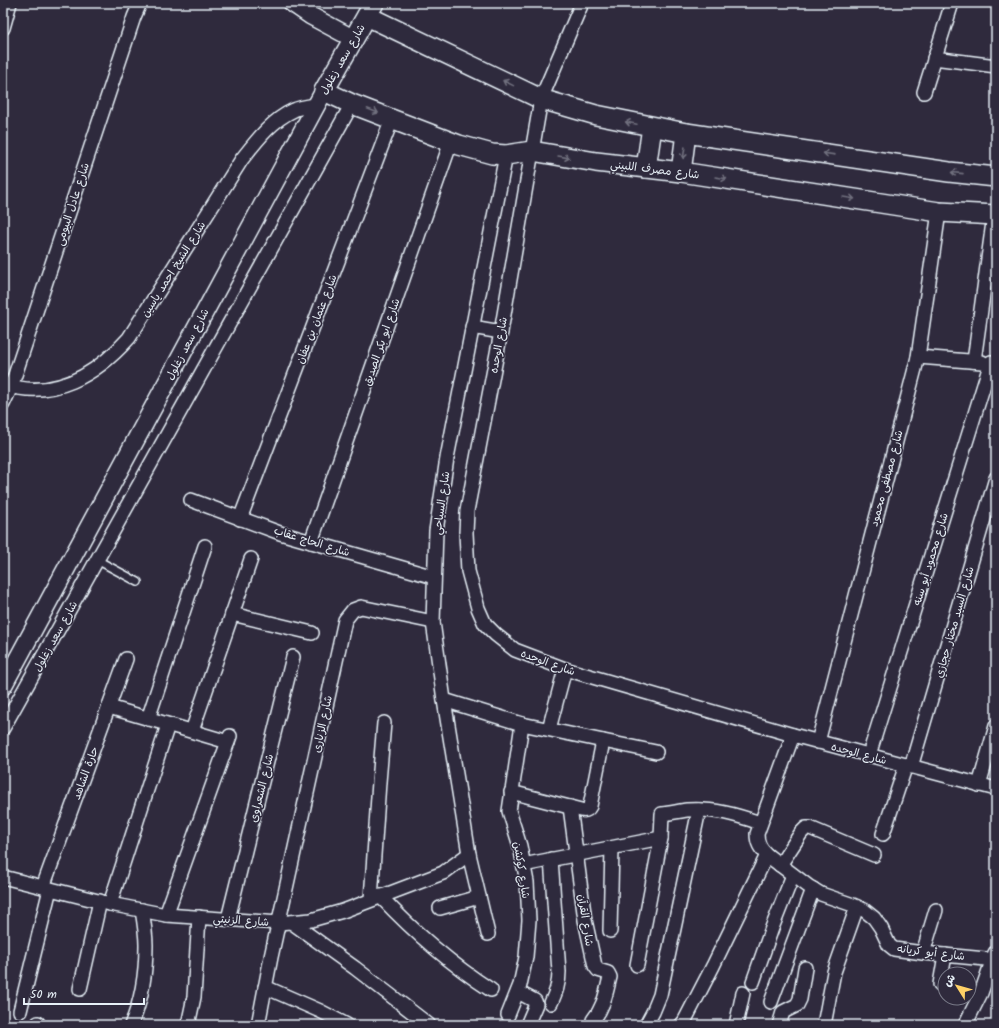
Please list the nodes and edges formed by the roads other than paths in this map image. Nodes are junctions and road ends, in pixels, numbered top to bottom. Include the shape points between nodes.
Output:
1 (10, 3) edge
2 (140, 3) edge
3 (292, 3) edge
4 (582, 3) edge
5 (952, 3) edge
6 (371, 9) edge
7 (3, 28) edge
8 (354, 39) junction
9 (934, 58) junction
10 (996, 66) edge
11 (924, 92) dead end
12 (320, 98) junction
13 (541, 99) junction
14 (352, 104) junction
15 (392, 119) junction
16 (652, 127) junction
17 (686, 133) junction
18 (451, 142) junction
19 (532, 151) junction
20 (506, 155) junction
21 (646, 168) junction
22 (681, 172) junction
23 (996, 177) edge
24 (939, 212) junction
25 (995, 215) edge
26 (472, 327) junction
27 (501, 332) junction
28 (918, 357) junction
29 (974, 361) junction
30 (993, 363) edge
31 (7, 386) edge
32 (3, 404) edge
33 (996, 478) edge
34 (191, 500) dead end
35 (240, 519) junction
36 (311, 542) junction
37 (205, 546) dead end
38 (251, 559) dead end
39 (97, 560) junction
40 (434, 577) junction
41 (138, 582) dead end
42 (232, 614) junction
43 (433, 622) junction
44 (312, 633) dead end
45 (293, 657) dead end
46 (126, 659) dead end
47 (565, 669) junction
48 (3, 686) edge
49 (444, 700) junction
50 (109, 707) junction
51 (148, 719) junction
52 (384, 723) dead end
53 (522, 724) junction
54 (168, 725) junction
55 (996, 726) edge
56 (3, 728) edge
57 (549, 729) junction
58 (192, 732) junction
59 (793, 735) junction
60 (603, 741) junction
61 (818, 742) junction
62 (656, 752) dead end
63 (869, 755) junction
64 (909, 766) junction
65 (980, 785) junction
66 (996, 789) edge
67 (511, 792) junction
68 (570, 807) junction
69 (699, 810) junction
70 (760, 823) junction
71 (883, 834) dead end
72 (661, 838) junction
73 (612, 848) junction
74 (469, 854) junction
75 (577, 854) junction
76 (767, 855) junction
77 (874, 855) dead end
78 (551, 859) junction
79 (524, 865) junction
80 (780, 865) junction
81 (793, 875) junction
82 (3, 877) edge
83 (47, 888) junction
84 (814, 889) junction
85 (479, 897) junction
86 (375, 898) junction
87 (105, 902) junction
88 (857, 907) junction
89 (440, 908) dead end
90 (142, 910) junction
91 (936, 910) dead end
92 (166, 915) junction
93 (199, 917) junction
94 (228, 919) junction
95 (285, 922) junction
96 (610, 931) dead end
97 (488, 934) dead end
98 (923, 953) junction
99 (945, 955) junction
100 (995, 957) edge
101 (637, 965) dead end
102 (943, 966) edge
103 (805, 968) dead end
104 (753, 982) dead end
105 (265, 987) junction
106 (80, 989) dead end
107 (491, 990) dead end
108 (518, 992) junction
109 (743, 993) dead end
110 (771, 1002) dead end
111 (551, 1003) dead end
112 (20, 1012) dead end
113 (508, 1015) dead end
114 (593, 1020) dead end
115 (131, 1025) edge
116 (188, 1025) edge
117 (258, 1025) edge
118 (347, 1025) edge
119 (429, 1025) edge
120 (527, 1025) edge
121 (646, 1025) edge
122 (681, 1025) edge
123 (736, 1025) edge
124 (779, 1025) edge
125 (824, 1025) edge
126 (966, 1025) edge

1 - 7 street
2 - 31 street, شارع عادل البيومى
3 - 8 street
4 - 13 street
5 - 9 street
6 - 8 main road, شارع سعد زغلول
13 -> 6 main road
8 - 12 main road, شارع سعد زغلول
9 - 10 street
9 - 11 street
12 - 14 main road, شارع مصرف اللبيني
12 - 31 street, شارع الشيخ احمد ياسين via 279,118 242,159 129,338 117,352 76,380 32,390
12 - 48 street, شارع سعد زغلول
16 -> 13 main road via 596,115
13 - 19 street, شارع الوحده
14 -> 15 main road, شارع مصرف اللبيني
14 - 39 street, شارع سعد زغلول
15 - 18 main road, شارع مصرف اللبيني
15 - 35 street, شارع عثمان بن عفان
16 - 17 main road
16 - 21 main road
17 -> 22 main road
23 -> 17 main road
18 - 20 main road, شارع مصرف اللبيني via 492,154
18 - 36 street, شارع ابو بكر الصديق
19 - 20 main road, شارع مصرف اللبيني
19 -> 21 main road, شارع مصرف اللبيني
19 - 27 street, شارع الوحده
20 - 26 street, شارع السياحي
21 - 22 main road, شارع مصرف اللبيني
22 -> 24 main road, شارع مصرف اللبيني
24 - 25 main road, شارع مصرف اللبيني
24 - 28 street, شارع مصطفى محمود
25 - 29 street
26 - 27 street
26 - 40 street, شارع السياحي via 447,458 436,531
27 - 47 street, شارع الوحده via 467,511 468,571 478,608 486,624 496,635 515,650
28 - 29 street
28 - 61 street, شارع مصطفى محمود
29 - 30 street
30 - 63 street, شارع محمود أبو سنه
31 - 32 street, شارع عادل البيومى
33 - 64 street, شارع السيد مختار حجازي
34 - 35 street, شارع الحاج عقاب
35 - 36 street, شارع الحاج عقاب
36 - 40 street, شارع الحاج عقاب
37 - 51 street
38 - 42 street
39 - 41 lane
39 - 56 street, شارع سعد زغلول
40 - 43 street, شارع السياحي
42 - 44 street
42 - 58 street
43 - 49 street, شارع السياحي
43 - 95 street, شارع الزنارى via 361,607 349,613 345,620
45 - 94 street, شارع الشعراوى
46 - 50 street, حارة الشاهد
47 - 57 street
47 - 59 street, شارع الوحده
49 - 53 street
49 - 74 street, شارع السياحي
50 - 51 street
50 - 83 street, حارة الشاهد
51 - 54 street
52 - 86 street via 378,797
53 - 57 street
53 - 67 street, شارع كوكشن
54 - 58 street
54 - 87 street
55 - 65 street
57 - 60 street
58 - 92 street via 229,739
59 - 61 street, شارع الوحده
59 - 70 street, شارع أبو كريانه
60 - 62 street
60 - 68 street via 590,806 585,811
61 - 63 street, شارع الوحده
63 - 64 street, شارع الوحده
64 - 65 street, شارع الوحده
64 - 71 street, شارع السيد مختار حجازي
65 - 66 street, شارع الوحده
67 - 68 street
67 - 79 street, شارع كوكشن via 509,811
68 - 75 street, شارع القرآن
69 - 70 street via 737,815
69 - 72 street via 662,814
69 - 121 street via 660,995
70 - 76 street, شارع أبو كريانه via 757,841
72 - 73 street
72 - 101 street
73 - 75 street
73 - 96 street
74 - 85 street, شارع السياحي
74 - 86 street, شارع الزنيتي via 444,873
75 - 78 street
75 - 114 street, شارع القرآن via 585,920 595,966 598,970 608,973 610,977 604,1000
76 - 80 street, شارع أبو كريانه
76 - 122 street
77 - 80 street via 806,828
78 - 79 street
78 - 111 street via 559,983
79 - 108 street, شارع كوكشن via 529,920 526,957
80 - 81 street, شارع أبو كريانه
81 - 84 street, شارع أبو كريانه
81 - 104 street
82 - 83 street, شارع الزنيتي
83 - 87 street, شارع الزنيتي
83 - 112 street, حارة الشاهد
84 - 88 street, شارع أبو كريانه
84 - 110 street
85 - 89 street
85 - 97 street, شارع السياحي
86 - 95 street, شارع الزنيتي via 318,918
86 - 107 street via 434,950
87 - 90 street, شارع الزنيتي
87 - 106 street
88 - 98 street, شارع أبو كريانه via 874,918 889,946
88 - 125 street via 834,972
90 - 92 street, شارع الزنيتي
90 - 115 street via 146,944 144,979
91 - 98 street
92 - 93 street, شارع الزنيتي
93 - 94 street, شارع الزنيتي
93 - 116 street via 194,998
94 - 95 street, شارع الزنيتي
95 - 105 street
95 - 119 street via 355,968
98 - 99 street, شارع أبو كريانه
99 - 100 street, شارع أبو كريانه
99 - 102 street
100 - 126 street
103 - 124 street via 800,999 796,1005 783,1012
105 - 117 street
105 - 118 street
108 - 113 street, شارع كوكشن
108 - 120 street via 536,1004
109 - 123 street

